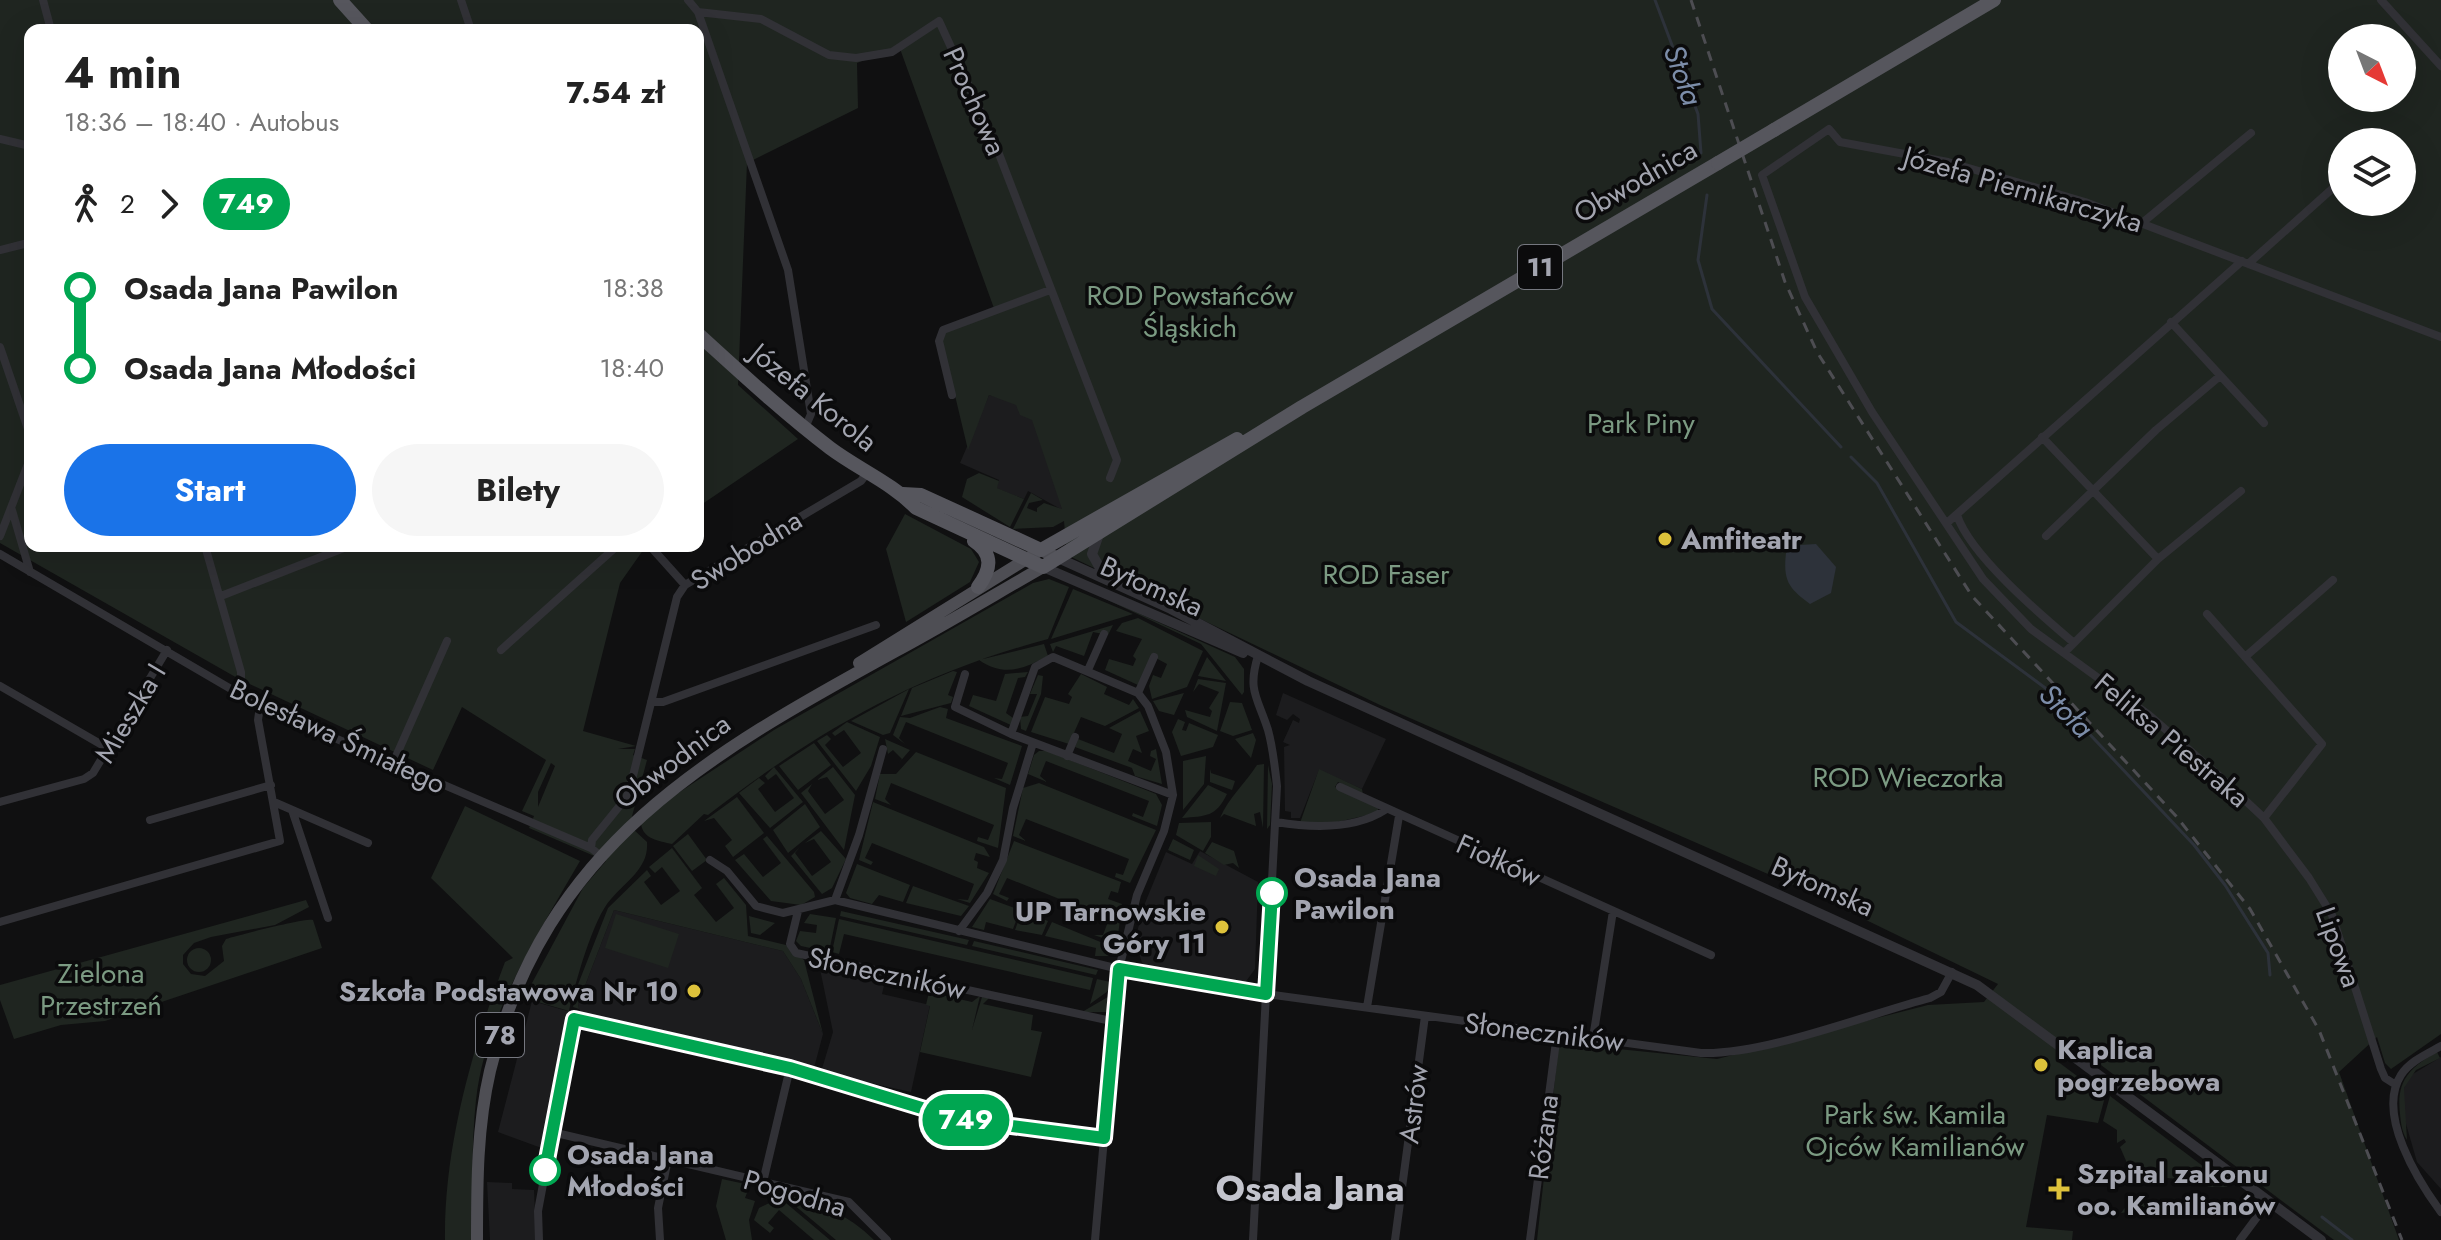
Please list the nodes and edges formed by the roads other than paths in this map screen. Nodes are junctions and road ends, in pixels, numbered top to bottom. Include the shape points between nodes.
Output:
1 (43, 0) edge
2 (340, 0) edge
3 (461, 0) edge
4 (688, 0) edge
5 (1994, 0) edge
6 (2381, 0) edge
7 (698, 12) junction
8 (49, 24) edge
9 (362, 24) edge
10 (469, 24) edge
11 (702, 24) edge
12 (704, 29) edge
13 (2441, 66) edge
14 (2251, 133) dead end
15 (0, 139) edge
16 (24, 145) edge
17 (2328, 192) edge
18 (2142, 223) junction
19 (24, 244) dead end
20 (0, 250) edge
21 (2245, 263) junction
22 (1050, 290) junction
23 (2171, 322) junction
24 (2441, 337) edge
25 (704, 339) edge
26 (0, 347) edge
27 (2220, 376) junction
28 (952, 395) dead end
29 (1302, 407) junction
30 (24, 417) edge
31 (2264, 423) dead end
32 (805, 428) junction
33 (2042, 437) junction
34 (867, 473) junction
35 (24, 477) edge
36 (1110, 478) dead end
37 (2091, 490) junction
38 (2241, 491) dead end
39 (903, 494) junction
40 (12, 509) junction
41 (1957, 515) junction
42 (1948, 522) junction
43 (1100, 532) junction
44 (966, 533) junction
45 (0, 536) edge
46 (2046, 536) dead end
47 (1041, 550) junction
48 (24, 551) edge
49 (24, 552) edge
50 (207, 552) edge
51 (334, 552) edge
52 (610, 552) edge
53 (655, 552) edge
54 (0, 554) edge
55 (1058, 558) junction
56 (1026, 559) junction
57 (2158, 559) junction
58 (1043, 567) junction
59 (30, 572) junction
60 (1106, 579) junction
61 (2333, 580) dead end
62 (685, 585) junction
63 (978, 587) junction
64 (221, 596) junction
65 (2207, 614) dead end
66 (876, 625) dead end
67 (1104, 634) dead end
68 (447, 641) dead end
69 (2074, 643) junction
70 (167, 650) junction
71 (501, 650) dead end
72 (2064, 653) junction
73 (1258, 656) junction
74 (1154, 657) dead end
75 (2245, 657) junction
76 (1088, 670) junction
77 (965, 674) dead end
78 (0, 686) edge
79 (1138, 693) junction
80 (241, 694) junction
81 (807, 699) junction
82 (651, 702) junction
83 (260, 706) junction
84 (1011, 734) junction
85 (1075, 737) dead end
86 (1033, 743) junction
87 (109, 749) junction
88 (883, 749) dead end
89 (1067, 756) junction
90 (393, 763) junction
91 (271, 785) junction
92 (1340, 787) dead end
93 (1173, 795) junction
94 (0, 802) edge
95 (274, 802) junction
96 (292, 810) junction
97 (1385, 810) junction
98 (1399, 816) junction
99 (2264, 818) junction
100 (150, 820) dead end
101 (1276, 822) junction
102 (368, 843) dead end
103 (596, 852) junction
104 (710, 860) dead end
105 (835, 900) junction
106 (798, 911) junction
107 (1613, 911) junction
108 (328, 918) dead end
109 (0, 922) edge
110 (959, 931) junction
111 (1711, 955) dead end
112 (1119, 969) junction
113 (1952, 972) junction
114 (1266, 994) junction
115 (1367, 1007) junction
116 (1425, 1016) junction
117 (1116, 1022) junction
118 (1557, 1034) junction
119 (1593, 1038) junction
120 (2441, 1046) edge
121 (790, 1068) junction
122 (2396, 1085) junction
123 (552, 1132) junction
124 (1104, 1138) junction
125 (668, 1159) junction
126 (763, 1182) junction
127 (2269, 1201) junction
128 (2441, 1212) edge
129 (477, 1240) edge
130 (539, 1240) edge
131 (660, 1240) edge
132 (887, 1240) edge
133 (1095, 1240) edge
134 (1253, 1240) edge
135 (1395, 1240) edge
136 (1530, 1240) edge
137 (2240, 1240) edge
138 (2321, 1240) edge

1 - 8 street
2 - 9 highway
3 - 10 street
4 - 7 street
5 - 29 highway, Obwodnica / 11, bridge
6 - 13 street
7 - 11 street
7 - 22 street, Prochowa via 761,19 829,55 856,58 892,52 939,21 994,141
12 - 32 street via 788,270 811,414
14 - 18 street
15 - 16 street
17 - 21 street
18 - 21 street, Józefa Piernikarczyka
18 - 42 street, Józefa Piernikarczyka via 1948,162 1840,142 1829,129 1762,175 1805,297 1872,412
19 - 20 street
21 - 23 street
21 - 24 street, Józefa Piernikarczyka
22 - 28 street via 943,330 939,341
22 - 36 street, Prochowa via 1117,460
23 - 27 street
23 - 33 street
25 - 32 highway, Józefa Korola
26 - 30 street
27 - 31 street
27 - 37 street
29 - 43 highway, Obwodnica / 11
29 - 47 highway, Obwodnica / 11 via 1193,461
32 - 34 highway, Józefa Korola
33 - 37 street
33 - 41 street
34 - 39 highway, Józefa Korola
34 - 62 street, Swobodna
35 - 40 street
37 - 46 street
37 - 57 street
38 - 57 street
39 - 44 highway, Józefa Korola via 916,508
39 - 47 highway, Józefa Korola via 921,495
40 - 45 street
40 - 48 street
41 - 42 street
41 - 69 street via 1987,559
42 - 72 street, Feliksa Piestraka via 1969,561 2000,599
43 - 55 highway, Obwodnica / 11
43 - 60 street via 1092,554
44 - 56 highway, Józefa Korola
44 - 63 highway via 989,557 989,569
47 - 55 main road, Bytomska
47 - 56 main road, Obwodnica / 78
49 - 59 street
50 - 64 street
51 - 64 street
52 - 71 street
53 - 62 street
54 - 59 street, Bolesława Śmiałego
55 - 58 highway, Obwodnica / 11
55 - 60 street, Bytomska
56 - 58 highway, Bytomska
56 - 63 main road, Obwodnica / 78
57 - 69 street
58 - 73 street, Bytomska
58 - 81 main road, Obwodnica / 78
59 - 70 street, Bolesława Śmiałego
60 - 73 street, Bytomska
61 - 75 street
62 - 82 street, Swobodna via 677,597
63 - 81 main road, Obwodnica / 78
64 - 80 street via 241,672
65 - 75 street, Feliksa Piestraka
66 - 82 street
67 - 76 street
68 - 90 street
69 - 72 street
70 - 80 street, Bolesława Śmiałego
70 - 87 street, Mieszka I
72 - 99 street, Feliksa Piestraka via 2149,715
73 - 101 street via 1252,685 1274,752
73 - 113 street, Bytomska
74 - 79 street
75 - 99 street, Feliksa Piestraka via 2322,744
76 - 79 street
76 - 84 street via 1053,657 1035,667
77 - 84 street via 955,707
78 - 87 street
79 - 93 street via 1160,736
80 - 83 street, Bolesława Śmiałego
81 - 103 main road, Obwodnica / 78 via 690,774
82 - 103 street, Swobodna via 626,798 592,840
83 - 90 street, Bolesława Śmiałego
83 - 91 street
84 - 86 street
85 - 89 street
86 - 89 street
86 - 110 street, Słoneczników via 1003,860
87 - 94 street, Mieszka I via 84,779
88 - 105 street
89 - 93 street
90 - 103 street, Bolesława Śmiałego
91 - 95 street
91 - 100 street
92 - 97 street, Fiołków
93 - 112 street via 1137,895
95 - 96 street
95 - 109 street via 278,842
96 - 102 street
96 - 108 street
97 - 98 street, Fiołków
97 - 101 street via 1330,826
98 - 107 street, Fiołków
98 - 115 street
99 - 122 street, Lipowa via 2332,915 2381,1069
101 - 114 street
103 - 129 main road, Obwodnica / 78 via 535,952 498,1041 477,1161
104 - 106 street, Słoneczników via 727,871 756,906
105 - 106 street, Słoneczników
105 - 110 street, Słoneczników
106 - 117 street, Słoneczników via 790,944 796,953
107 - 111 street, Fiołków
107 - 119 street
110 - 112 street, Słoneczników
112 - 114 street, Słoneczników
112 - 117 street
113 - 119 street, Słoneczników via 1941,992 1930,998 1721,1053
113 - 127 street, Bytomska via 1997,997
114 - 115 street, Słoneczników
114 - 134 street
115 - 116 street, Słoneczników
116 - 118 street, Słoneczników
116 - 135 street, Astrów
117 - 124 street
118 - 119 street, Słoneczników
118 - 136 street, Różana
120 - 122 street via 2411,1064
121 - 123 street via 574,1019
121 - 124 street via 958,1119
121 - 126 street
122 - 128 street, Lipowa via 2398,1130 2411,1170
123 - 125 street, Pogodna
123 - 130 street via 538,1211
124 - 133 street
125 - 126 street, Pogodna
125 - 131 street via 658,1208
126 - 132 street, Pogodna via 849,1202
127 - 137 street
127 - 138 street, Bytomska

